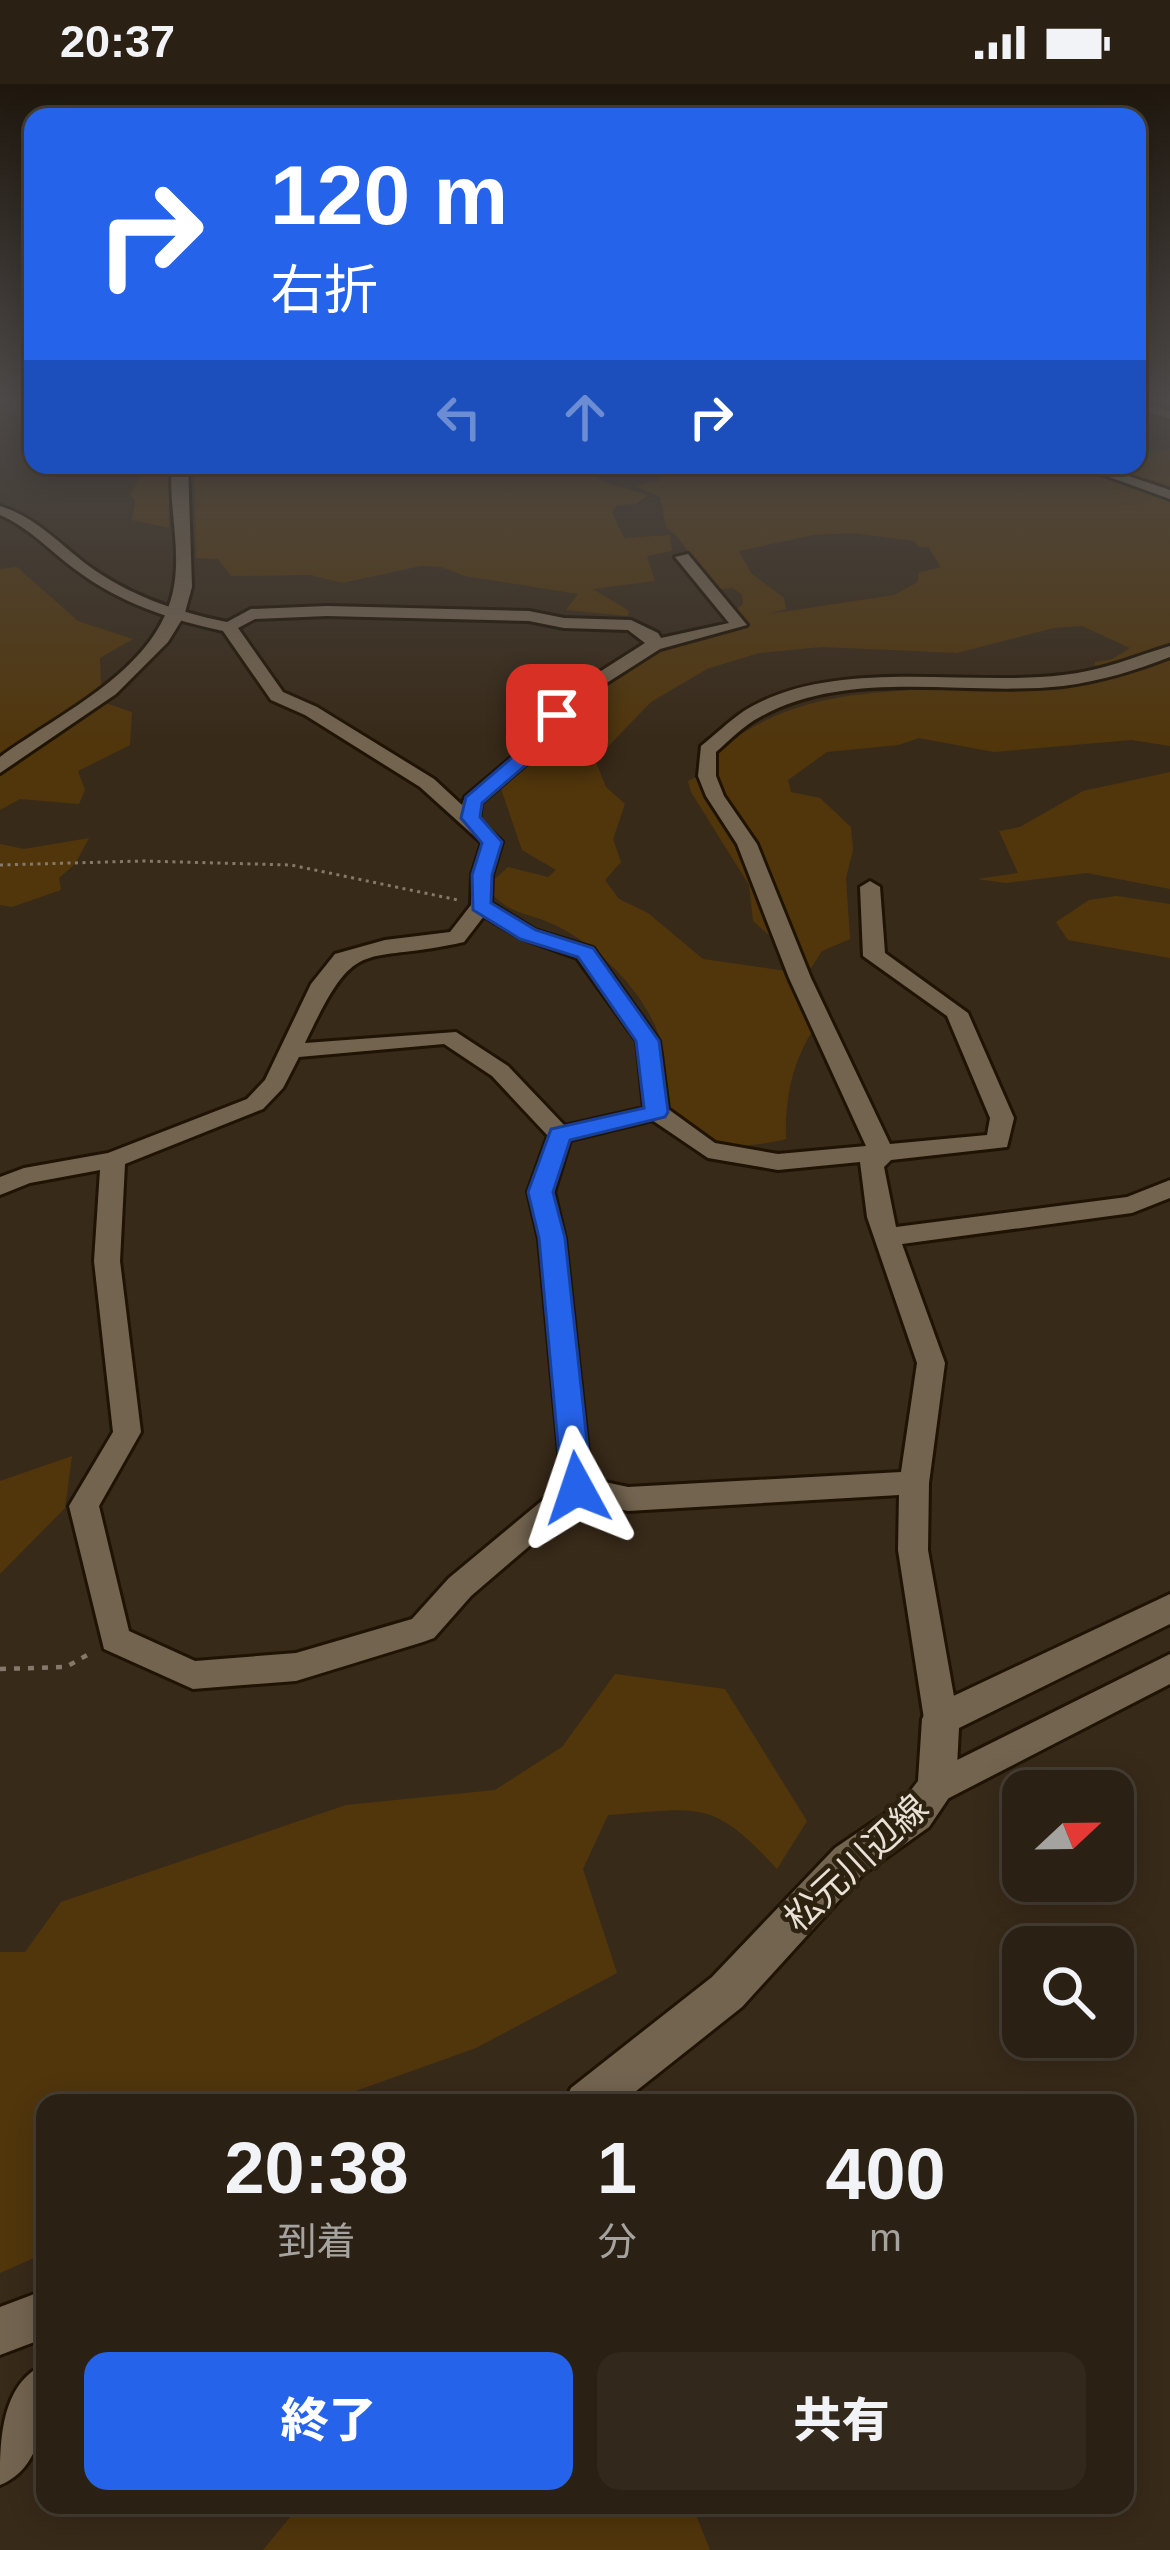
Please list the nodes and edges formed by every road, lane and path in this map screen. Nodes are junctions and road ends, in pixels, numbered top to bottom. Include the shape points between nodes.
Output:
1 (4, 512) edge
2 (182, 512) edge
3 (683, 557) dead end
4 (175, 617) junction
5 (230, 627) junction
6 (653, 645) junction
7 (1170, 652) edge
8 (0, 767) edge
9 (471, 818) junction
10 (0, 865) edge
11 (870, 887) dead end
12 (481, 905) junction
13 (289, 1051) junction
14 (656, 1112) junction
15 (560, 1135) junction
16 (882, 1154) junction
17 (113, 1160) junction
18 (0, 1187) edge
19 (1170, 1188) edge
20 (887, 1238) junction
21 (914, 1483) junction
22 (577, 1488) junction
23 (1170, 1608) edge
24 (115, 1639) junction
25 (1170, 1668) edge
26 (0, 1669) edge
27 (941, 1719) junction
28 (937, 1787) junction
29 (597, 2094) edge
30 (36, 2317) edge
31 (0, 2331) edge
32 (36, 2402) edge
33 (0, 2464) edge

1 - 4 street via 54,540 86,572
2 - 4 street via 184,573
3 - 6 street via 739,625
4 - 5 street
4 - 8 street via 143,661
5 - 6 street via 251,614 529,616 631,625
5 - 9 street via 277,696 387,756
6 - 9 street via 574,696 542,741 472,801
7 - 16 street via 1123,671 1054,682 911,681 818,693 767,709 707,750 715,796 747,844
9 - 12 street via 493,842
10 - 12 path via 291,865
11 - 16 street via 874,956 957,1013 1002,1118 998,1142
12 - 13 street via 458,938 344,959 322,984
12 - 14 street via 528,934 585,952 648,1041
13 - 15 street via 448,1037 500,1071
13 - 17 street via 255,1104
14 - 15 street
14 - 16 street via 708,1150 778,1162
15 - 22 street via 541,1192
16 - 20 street via 871,1165
17 - 18 street
17 - 24 street via 107,1261 128,1432 83,1506
19 - 20 street via 1132,1204
20 - 21 street via 931,1363
21 - 22 street via 628,1499
21 - 27 street via 913,1550
22 - 24 street via 423,1629 296,1667 193,1675
23 - 27 street
24 - 26 path via 66,1667
25 - 28 street
27 - 28 street, 松元川辺線
28 - 29 street, 松元川辺線 via 915,1815 849,1861 727,1992
30 - 31 street
32 - 33 street

